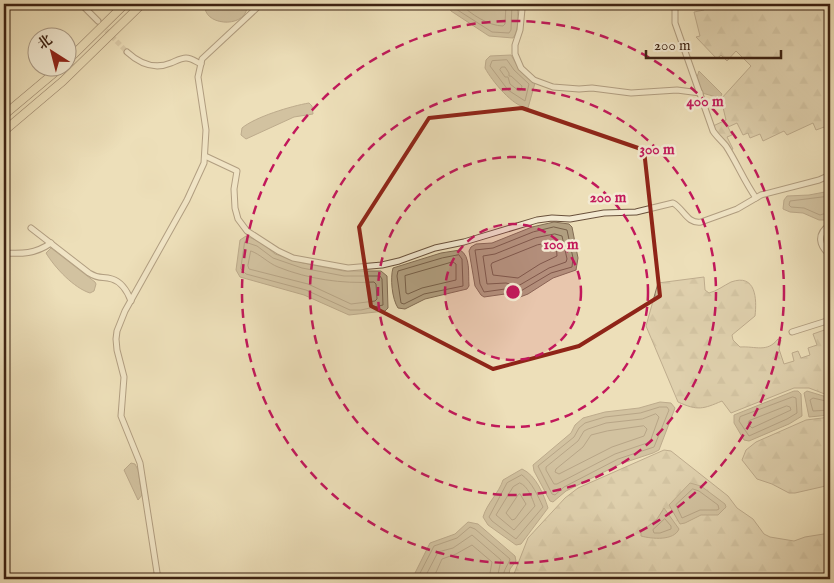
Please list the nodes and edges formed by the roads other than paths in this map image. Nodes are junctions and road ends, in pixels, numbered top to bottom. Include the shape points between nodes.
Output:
1 (81, 4) edge
2 (125, 4) edge
3 (142, 4) edge
4 (261, 4) edge
5 (521, 4) edge
6 (674, 4) edge
7 (98, 21) tunnel mouth
8 (78, 50) edge
9 (127, 52) tunnel mouth
10 (201, 64) junction
11 (48, 78) edge
12 (700, 93) junction
13 (4, 115) edge
14 (4, 131) edge
15 (205, 156) junction
16 (830, 175) edge
17 (756, 198) junction
18 (830, 225) edge
19 (31, 228) dead end
20 (50, 243) junction
21 (4, 253) edge
22 (830, 256) edge
23 (131, 301) junction
24 (830, 320) edge
25 (792, 332) dead end
26 (158, 579) edge

1 - 7 street
2 - 8 highway
3 - 14 highway via 63,82
4 - 10 street via 202,59
5 - 12 street via 515,54 521,68 534,80 553,87 631,93 677,90
6 - 12 street via 676,23
9 - 10 street via 142,64 157,67 188,58
10 - 15 street via 198,78 206,130
11 - 13 highway
12 - 17 street via 713,131 734,158 747,187
15 - 17 street via 237,171 235,208 247,232 293,258 348,268 399,261 435,248 552,218 636,212 673,203 689,220 698,223 737,209
15 - 23 street via 196,184
16 - 17 street
18 - 22 street via 820,238
19 - 20 street
20 - 21 street via 30,254
20 - 23 street via 96,278 116,281
23 - 26 street via 116,339 124,377 121,416 142,473
24 - 25 street

